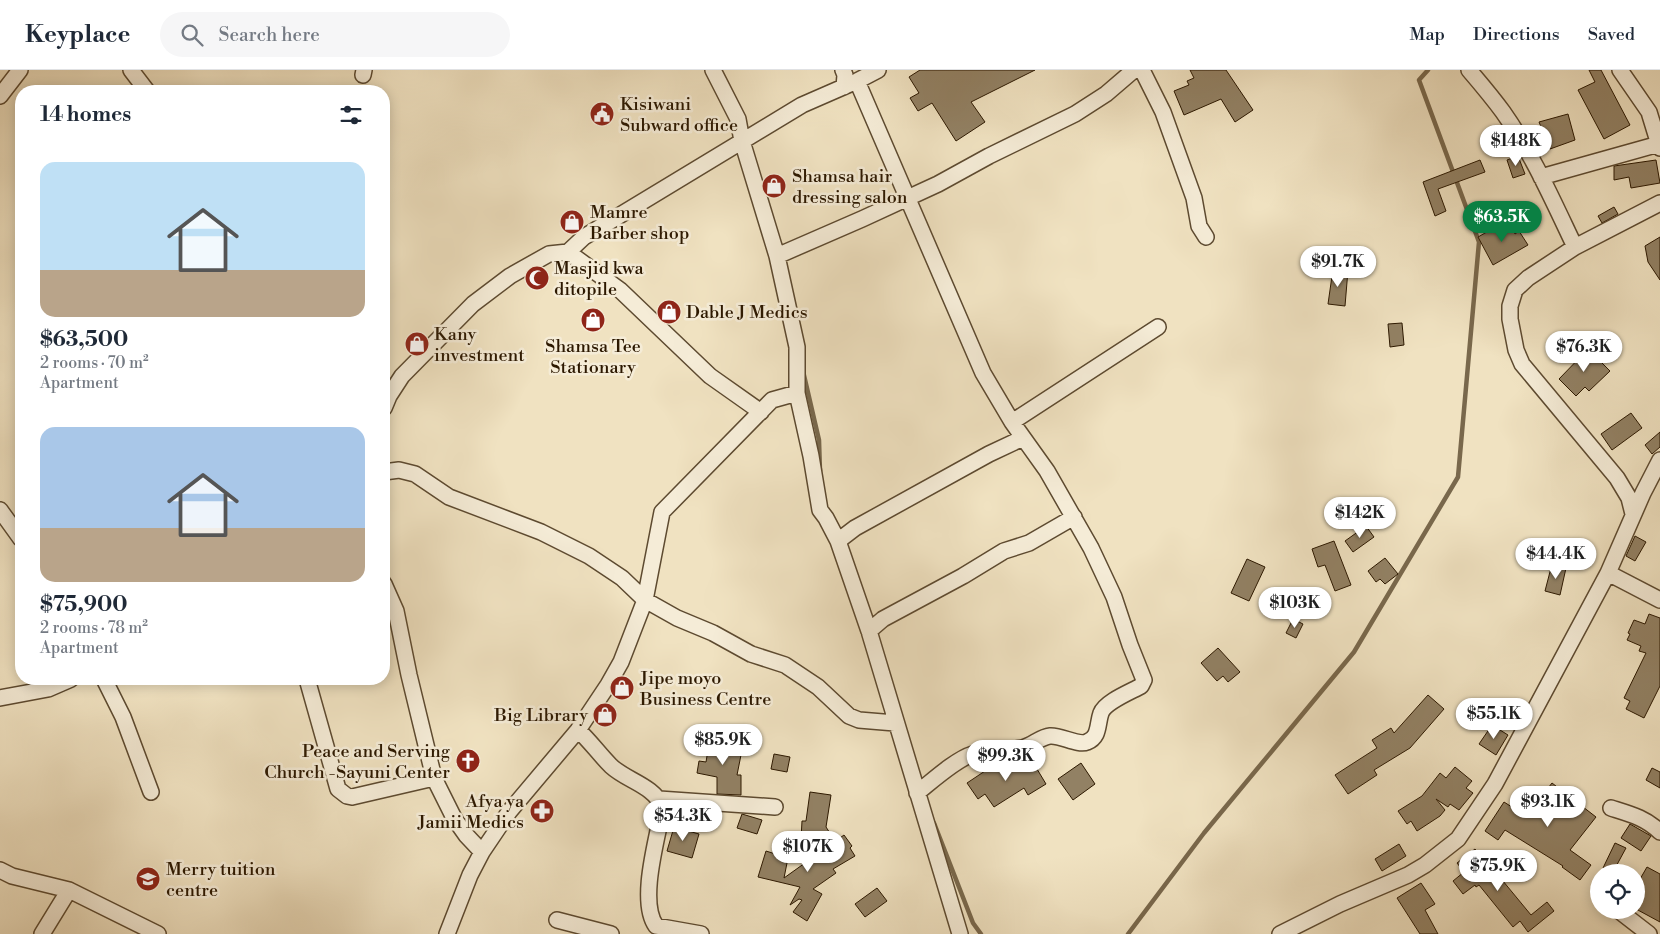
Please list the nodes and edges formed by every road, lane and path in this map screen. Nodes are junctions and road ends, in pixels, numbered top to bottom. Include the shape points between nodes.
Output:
1 (20, 70) edge
2 (131, 70) edge
3 (713, 70) edge
4 (843, 70) edge
5 (878, 70) edge
6 (1134, 70) edge
7 (1142, 70) edge
8 (1469, 70) edge
9 (1620, 70) edge
10 (851, 84) junction
11 (142, 85) edge
12 (0, 96) edge
13 (742, 141) junction
14 (1660, 146) edge
15 (1541, 177) junction
16 (907, 197) junction
17 (1660, 203) edge
18 (1206, 237) dead end
19 (1575, 247) junction
20 (568, 252) junction
21 (777, 256) junction
22 (1158, 328) dead end
23 (797, 393) junction
24 (390, 394) edge
25 (761, 412) junction
26 (1012, 422) junction
27 (1023, 438) junction
28 (1660, 460) edge
29 (390, 471) edge
30 (1633, 514) junction
31 (1074, 517) junction
32 (2, 518) edge
33 (15, 532) edge
34 (838, 541) junction
35 (1608, 573) junction
36 (390, 598) edge
37 (645, 600) junction
38 (1660, 600) edge
39 (869, 631) junction
40 (57, 685) edge
41 (107, 685) edge
42 (309, 685) edge
43 (0, 698) edge
44 (895, 723) junction
45 (578, 730) junction
46 (434, 778) junction
47 (151, 792) dead end
48 (917, 793) junction
49 (659, 799) junction
50 (775, 807) dead end
51 (1611, 808) dead end
52 (1660, 832) edge
53 (482, 852) junction
54 (0, 870) edge
55 (69, 890) junction
56 (1630, 919) edge
57 (557, 920) dead end
58 (651, 930) edge
59 (42, 934) edge
60 (158, 934) edge
61 (447, 934) edge
62 (611, 934) edge
63 (701, 934) edge
64 (960, 934) edge
65 (1280, 934) edge
66 (1649, 934) edge

1 - 12 street
2 - 11 street
3 - 13 street via 738,119
4 - 10 street
5 - 10 street
6 - 16 street via 1075,114
7 - 18 street via 1163,112 1194,198 1199,226
8 - 15 street via 1503,113
9 - 14 street via 1649,112
10 - 13 street via 802,105
10 - 16 street
13 - 20 street via 584,237
13 - 21 street
14 - 15 street
15 - 19 street
16 - 21 street
16 - 26 street via 983,373
17 - 19 street
19 - 30 street via 1515,290 1510,319 1516,350 1530,375 1617,478 1629,498
20 - 24 street via 548,254 510,276 473,304 402,376
20 - 25 street via 620,290 710,376
21 - 23 street via 797,347
22 - 26 street
23 - 25 street via 772,400
23 - 34 street via 812,456 820,510
25 - 37 street via 662,512
26 - 27 street
27 - 31 street
27 - 34 street via 855,528
28 - 30 street
29 - 37 street via 415,474 450,497 541,532 589,556 622,578
30 - 35 street
31 - 39 street via 883,619
31 - 48 street via 1114,597 1144,680 1141,686 1106,705 1101,713 1098,733 1087,742 1047,736 1023,748 971,754
32 - 33 street
34 - 39 street
35 - 38 street
35 - 65 street via 1495,784 1458,839 1408,875
36 - 46 street via 396,611
37 - 44 street via 751,654 785,665 818,687 849,716
37 - 45 street via 621,662
39 - 44 street
40 - 43 street
41 - 47 street
42 - 46 street via 338,789 342,793 352,797
44 - 48 street
45 - 49 street via 612,767
45 - 53 street via 509,812
46 - 53 street via 454,818
48 - 64 street
49 - 50 street
49 - 58 street via 663,807 649,882
51 - 52 street via 1642,818
53 - 61 street
54 - 55 street
55 - 59 street
55 - 60 street
56 - 66 street
57 - 62 street
58 - 63 street

